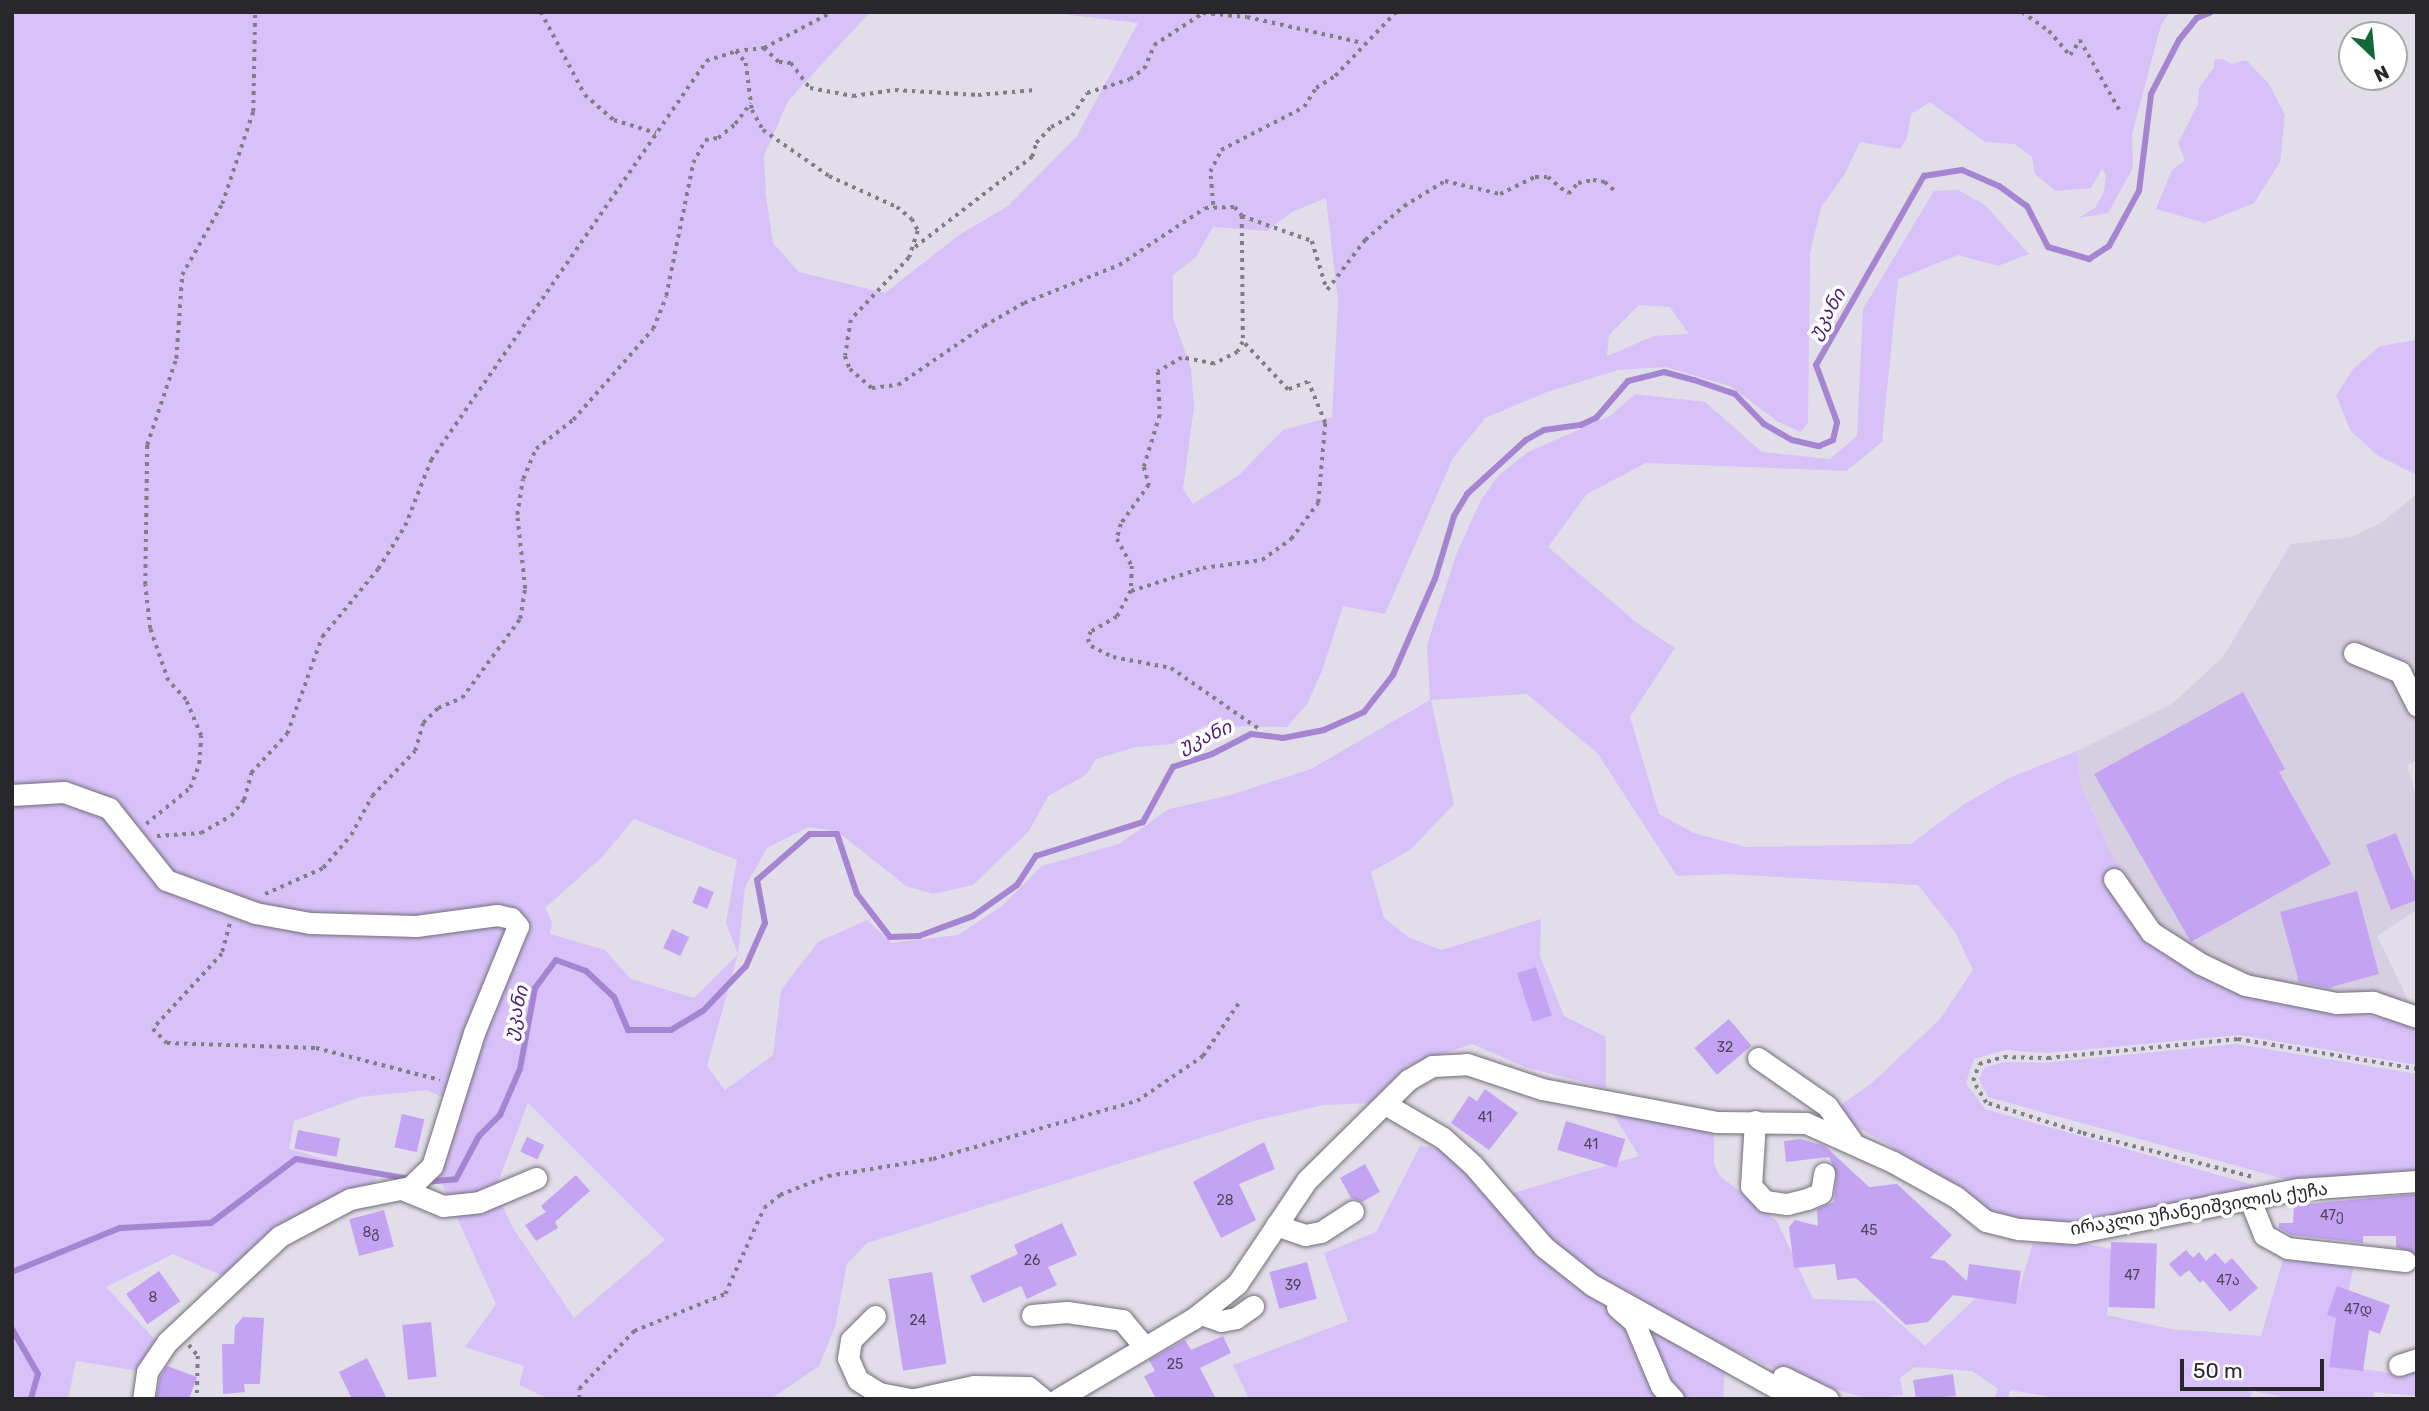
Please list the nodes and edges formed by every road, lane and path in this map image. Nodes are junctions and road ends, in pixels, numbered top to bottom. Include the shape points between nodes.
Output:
1 (255, 12) edge
2 (541, 12) edge
3 (832, 12) edge
4 (1396, 12) edge
5 (2022, 12) edge
6 (1363, 43) junction
7 (764, 48) junction
8 (736, 51) junction
9 (1035, 90) dead end
10 (751, 102) junction
11 (2120, 111) dead end
12 (656, 133) junction
13 (1615, 191) dead end
14 (1213, 206) junction
15 (1242, 216) junction
16 (915, 247) junction
17 (1243, 342) junction
18 (1131, 592) junction
19 (2354, 653) dead end
20 (2417, 706) edge
21 (1259, 729) dead end
22 (12, 795) edge
23 (135, 837) junction
24 (2114, 879) dead end
25 (235, 907) junction
26 (1238, 1004) dead end
27 (2417, 1017) edge
28 (1758, 1058) dead end
29 (2417, 1069) edge
30 (459, 1084) junction
31 (1385, 1104) junction
32 (1755, 1121) junction
33 (1851, 1140) junction
34 (1824, 1173) dead end
35 (2249, 1176) dead end
36 (536, 1178) dead end
37 (2417, 1181) edge
38 (412, 1183) junction
39 (2250, 1200) junction
40 (1353, 1211) dead end
41 (1276, 1225) junction
42 (2404, 1261) dead end
43 (1592, 1285) junction
44 (1253, 1306) dead end
45 (1201, 1314) junction
46 (1032, 1315) dead end
47 (875, 1316) dead end
48 (1145, 1348) junction
49 (1713, 1353) junction
50 (198, 1356) dead end
51 (1065, 1397) edge
52 (143, 1399) edge
53 (197, 1399) edge
54 (579, 1399) edge
55 (913, 1399) edge
56 (1043, 1399) edge
57 (1673, 1399) edge
58 (1797, 1399) edge
59 (1829, 1399) edge

1 - 23 path via 253,112 222,204 183,275 176,359 147,445 144,482 150,629 168,681 197,720 199,764 190,788 153,814
2 - 12 path via 585,96 614,120
3 - 7 path
4 - 6 path
5 - 11 path via 2049,31 2070,55 2080,40
6 - 14 path via 1335,76 1316,88 1304,107 1221,150 1210,172
6 - 16 path via 1247,17 1203,13 1154,45 1144,69 1130,79 1087,93 1072,116 1051,127 1036,143 1032,157
7 - 8 path
7 - 9 path via 779,62 791,63 810,88 853,96 895,90 978,95
8 - 10 path via 746,63
8 - 12 path via 706,61
10 - 16 path via 763,130 786,149 912,219 918,231
10 - 25 path via 735,124 718,138 705,140 692,163 666,296 653,329 573,419 536,449 523,479 517,515 524,589 520,619 462,698 438,708 423,723 415,751 372,796 351,835 323,868
12 - 23 path via 431,460 405,526 378,569 322,637 286,734 251,773 244,800 231,816 201,833
13 - 15 path via 1605,182 1593,180 1578,183 1569,194 1548,177 1535,177 1500,194 1445,181 1404,206 1365,240 1327,289 1312,241
14 - 15 path via 1236,207
14 - 16 path via 1119,265 1024,303 898,385 872,388 850,369 845,356 851,320
15 - 17 path
17 - 18 path via 1238,352 1214,364 1182,358 1158,372 1160,415 1144,467 1149,485 1121,524 1117,539 1132,566
17 - 18 path via 1288,390 1308,382 1325,423 1318,503 1291,539 1262,561 1203,568
18 - 21 path via 1117,617 1091,632 1091,646 1134,663 1171,668
19 - 20 street via 2400,672
22 - 23 street via 64,792 109,808
23 - 25 street via 166,880
24 - 27 street via 2151,932 2234,980 2336,1003 2373,1002
25 - 30 street via 310,923 416,926 497,915 511,918 517,926 516,937 484,1007
25 - 30 path via 222,954 153,1029 167,1043 316,1048
26 - 54 path via 1203,1056 1137,1101 933,1159 828,1176 780,1195 764,1208 725,1294 634,1331 579,1389
28 - 33 street via 1827,1105
29 - 35 path via 2238,1039 2048,1058 2004,1057 1979,1064 1973,1081 1986,1102 2081,1133
30 - 38 street via 432,1166
31 - 32 street, ირაკლი უჩანეიშვილის ქუჩა via 1432,1066 1467,1064 1542,1088 1716,1122
31 - 41 street, ირაკლი უჩანეიშვილის ქუჩა via 1316,1170
31 - 43 street via 1443,1138 1544,1247
32 - 33 street, ირაკლი უჩანეიშვილის ქუჩა via 1806,1123
32 - 34 street via 1751,1186 1765,1200 1787,1204 1821,1193
33 - 39 street, ირაკლი უჩანეიშვილის ქუჩა via 1956,1197 1986,1221 2019,1229 2074,1233
36 - 38 street via 478,1202 443,1206
37 - 39 street, ირაკლი უჩანეიშვილის ქუჩა via 2299,1189
38 - 52 street via 350,1199 270,1244 167,1342 147,1372
39 - 42 street via 2264,1235 2287,1248
40 - 41 street via 1313,1233
41 - 45 street, ირაკლი უჩანეიშვილის ქუჩა via 1237,1284
43 - 49 street
43 - 57 street via 1634,1322 1661,1386
44 - 45 street via 1221,1321
45 - 48 street, ირაკლი უჩანეიშვილის ქუჩა
46 - 48 street via 1067,1311 1122,1320
47 - 55 street via 851,1340 848,1359 858,1380 880,1393
48 - 51 street, ირაკლი უჩანეიშვილის ქუჩა
49 - 58 street
49 - 59 street via 1752,1363
50 - 53 path
55 - 56 street via 974,1386 1028,1387

